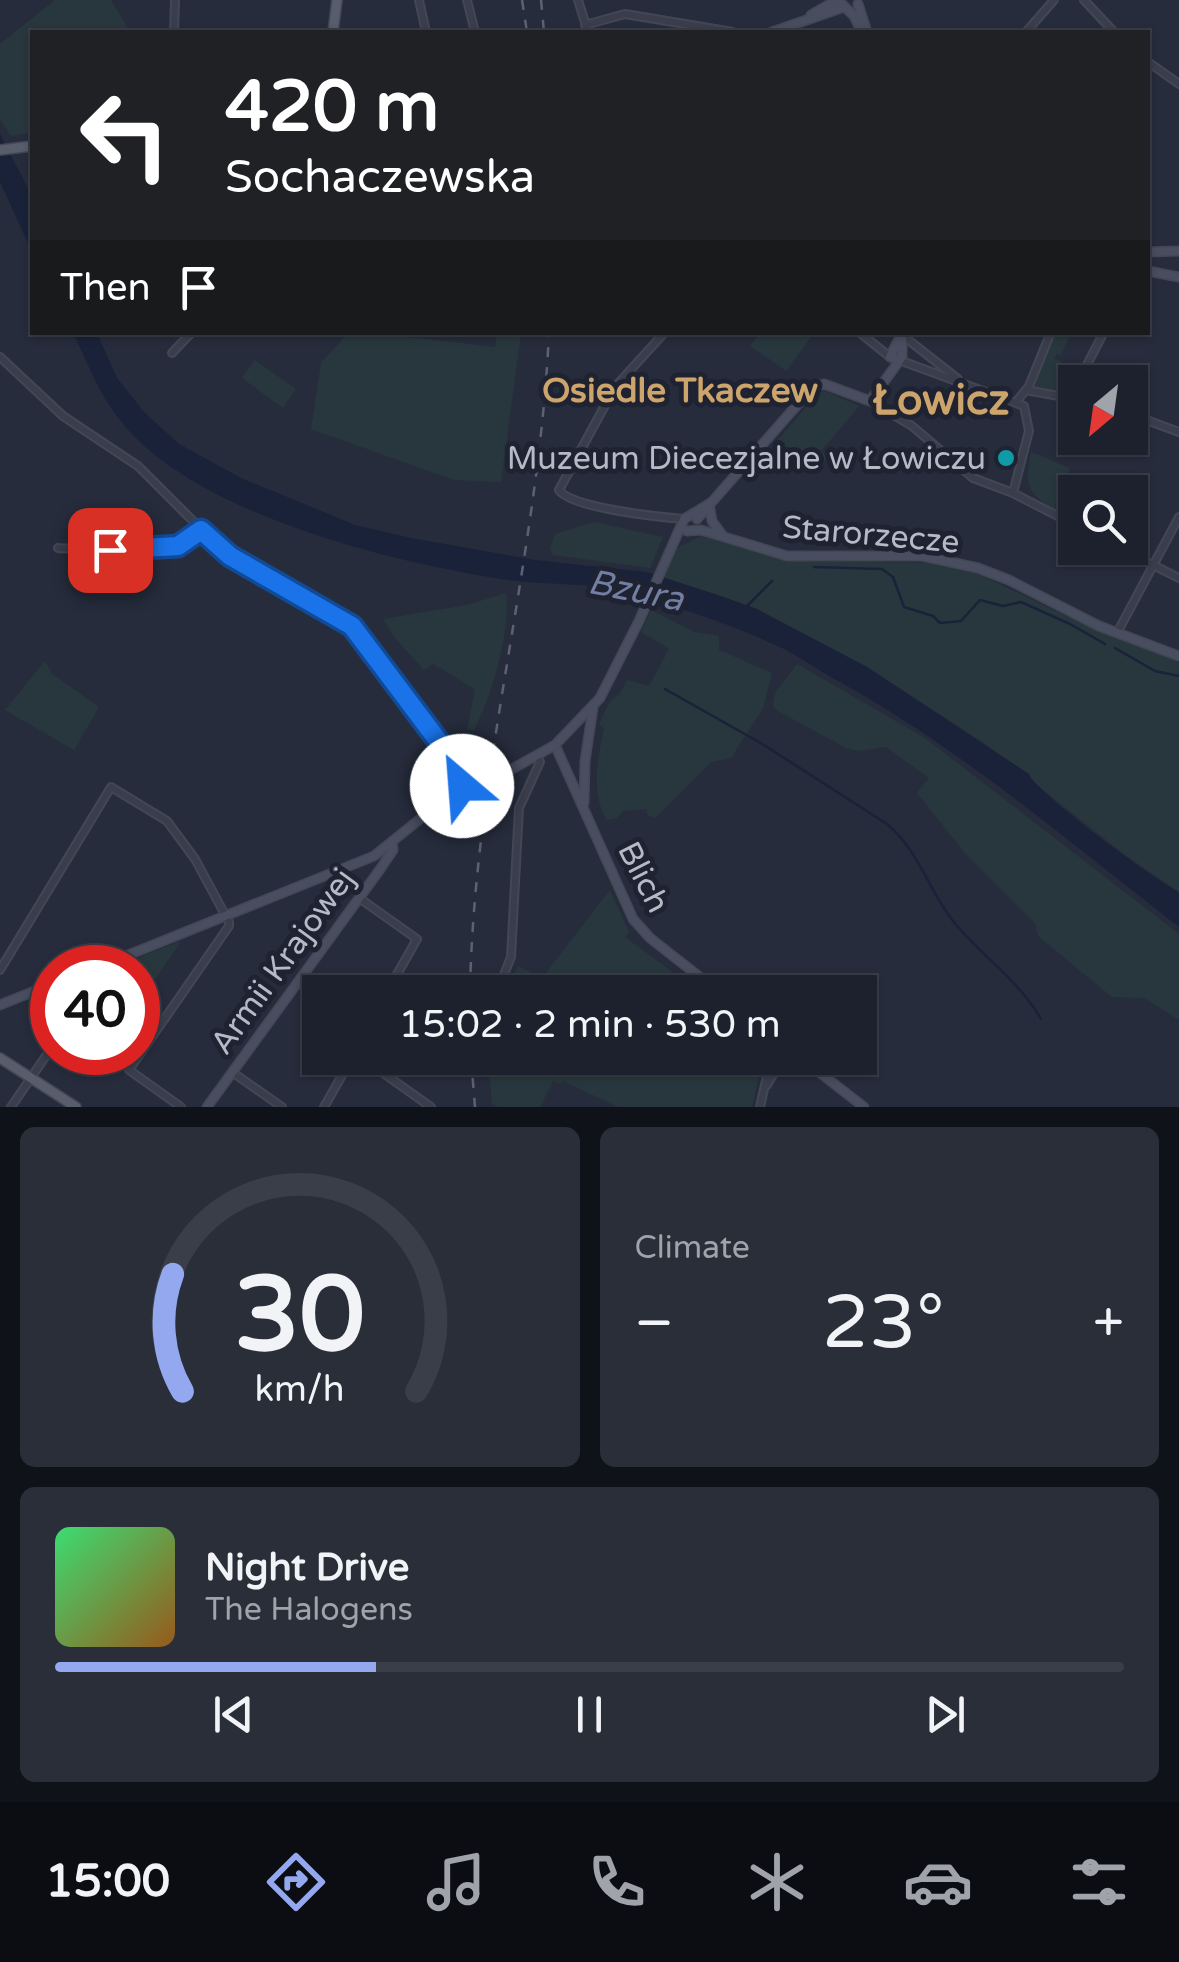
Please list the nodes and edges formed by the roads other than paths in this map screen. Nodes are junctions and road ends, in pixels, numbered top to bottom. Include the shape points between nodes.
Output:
1 (175, 0) edge
2 (337, 0) edge
3 (419, 0) edge
4 (467, 0) edge
5 (578, 0) edge
6 (1054, 0) edge
7 (1084, 0) edge
8 (860, 2) edge
9 (842, 4) edge
10 (586, 29) edge
11 (174, 30) edge
12 (335, 30) edge
13 (426, 30) edge
14 (474, 30) edge
15 (720, 30) edge
16 (780, 30) edge
17 (862, 30) edge
18 (864, 30) edge
19 (1028, 30) edge
20 (1112, 30) edge
21 (1150, 63) edge
22 (1179, 84) edge
23 (30, 146) edge
24 (0, 150) edge
25 (1150, 252) edge
26 (1179, 252) edge
27 (1150, 271) edge
28 (1179, 277) edge
29 (189, 335) edge
30 (662, 335) edge
31 (863, 335) edge
32 (902, 335) edge
33 (903, 335) edge
34 (1051, 335) edge
35 (1102, 335) edge
36 (172, 353) dead end
37 (0, 357) edge
38 (894, 358) junction
39 (1087, 365) edge
40 (973, 386) junction
41 (1026, 390) junction
42 (1058, 396) edge
43 (870, 401) junction
44 (1017, 401) junction
45 (1148, 421) edge
46 (1179, 432) edge
47 (1013, 493) junction
48 (709, 504) junction
49 (1058, 516) edge
50 (1179, 517) edge
51 (690, 524) junction
52 (201, 530) junction
53 (723, 536) junction
54 (58, 548) dead end
55 (1148, 563) edge
56 (1153, 566) junction
57 (1179, 578) edge
58 (1118, 633) junction
59 (1179, 656) edge
60 (593, 708) junction
61 (555, 745) junction
62 (537, 756) junction
63 (466, 782) junction
64 (581, 794) junction
65 (392, 844) junction
66 (360, 898) junction
67 (226, 916) junction
68 (154, 945) edge
69 (0, 970) edge
70 (397, 975) edge
71 (504, 975) edge
72 (698, 975) edge
73 (30, 992) edge
74 (1, 1002) edge
75 (0, 1058) edge
76 (232, 1072) junction
77 (33, 1075) edge
78 (342, 1075) edge
79 (386, 1075) edge
80 (767, 1075) edge
81 (772, 1075) edge
82 (823, 1075) edge
83 (31, 1078) junction
84 (764, 1090) junction
85 (12, 1107) edge
86 (76, 1107) edge
87 (181, 1107) edge
88 (207, 1107) edge
89 (282, 1107) edge
90 (324, 1107) edge
91 (431, 1107) edge
92 (760, 1107) edge
93 (864, 1107) edge

1 - 11 street
2 - 12 main road
3 - 13 street
4 - 14 street
5 - 10 street
6 - 19 street
7 - 20 street
8 - 9 street
8 - 18 street
9 - 16 street
9 - 17 street
10 - 15 street via 620,14
21 - 22 street
23 - 24 main road
25 - 26 street
27 - 28 street
29 - 36 street
30 - 51 street via 615,387 559,490 566,498
31 - 38 street
32 - 38 street via 904,352
33 - 40 street
34 - 41 street
35 - 39 street
37 - 52 street via 62,416 138,466
38 - 40 street
38 - 43 street
40 - 44 street
41 - 42 street
41 - 44 street
43 - 47 street via 973,478
43 - 48 street via 824,384 812,388
44 - 47 street via 1027,411 1029,430
45 - 46 street
47 - 49 street
48 - 51 street
48 - 53 street
50 - 56 street
51 - 53 street, Starorzecze
51 - 60 street via 671,546
52 - 54 street via 178,546
52 - 63 street via 230,556 352,626
53 - 58 street, Starorzecze via 787,556 922,556 978,568
55 - 56 street
56 - 57 street
56 - 58 street
58 - 59 street, Starorzecze
60 - 61 street
60 - 64 street, Blich
61 - 62 street
61 - 64 street, Blich
62 - 63 street
62 - 71 street via 519,808 511,958
63 - 65 street
64 - 72 street, Blich via 637,925
65 - 66 street, Armii Krajowej
65 - 67 street
66 - 70 street via 417,939
66 - 76 street, Armii Krajowej
67 - 68 street
67 - 69 street via 168,821 111,787
67 - 87 street via 229,926 129,1070
73 - 74 street
75 - 83 main road
76 - 88 street, Armii Krajowej
76 - 89 street
77 - 83 street
78 - 90 street
79 - 91 street
80 - 84 street
81 - 84 street
82 - 93 street
83 - 85 street
83 - 86 main road
84 - 92 street

